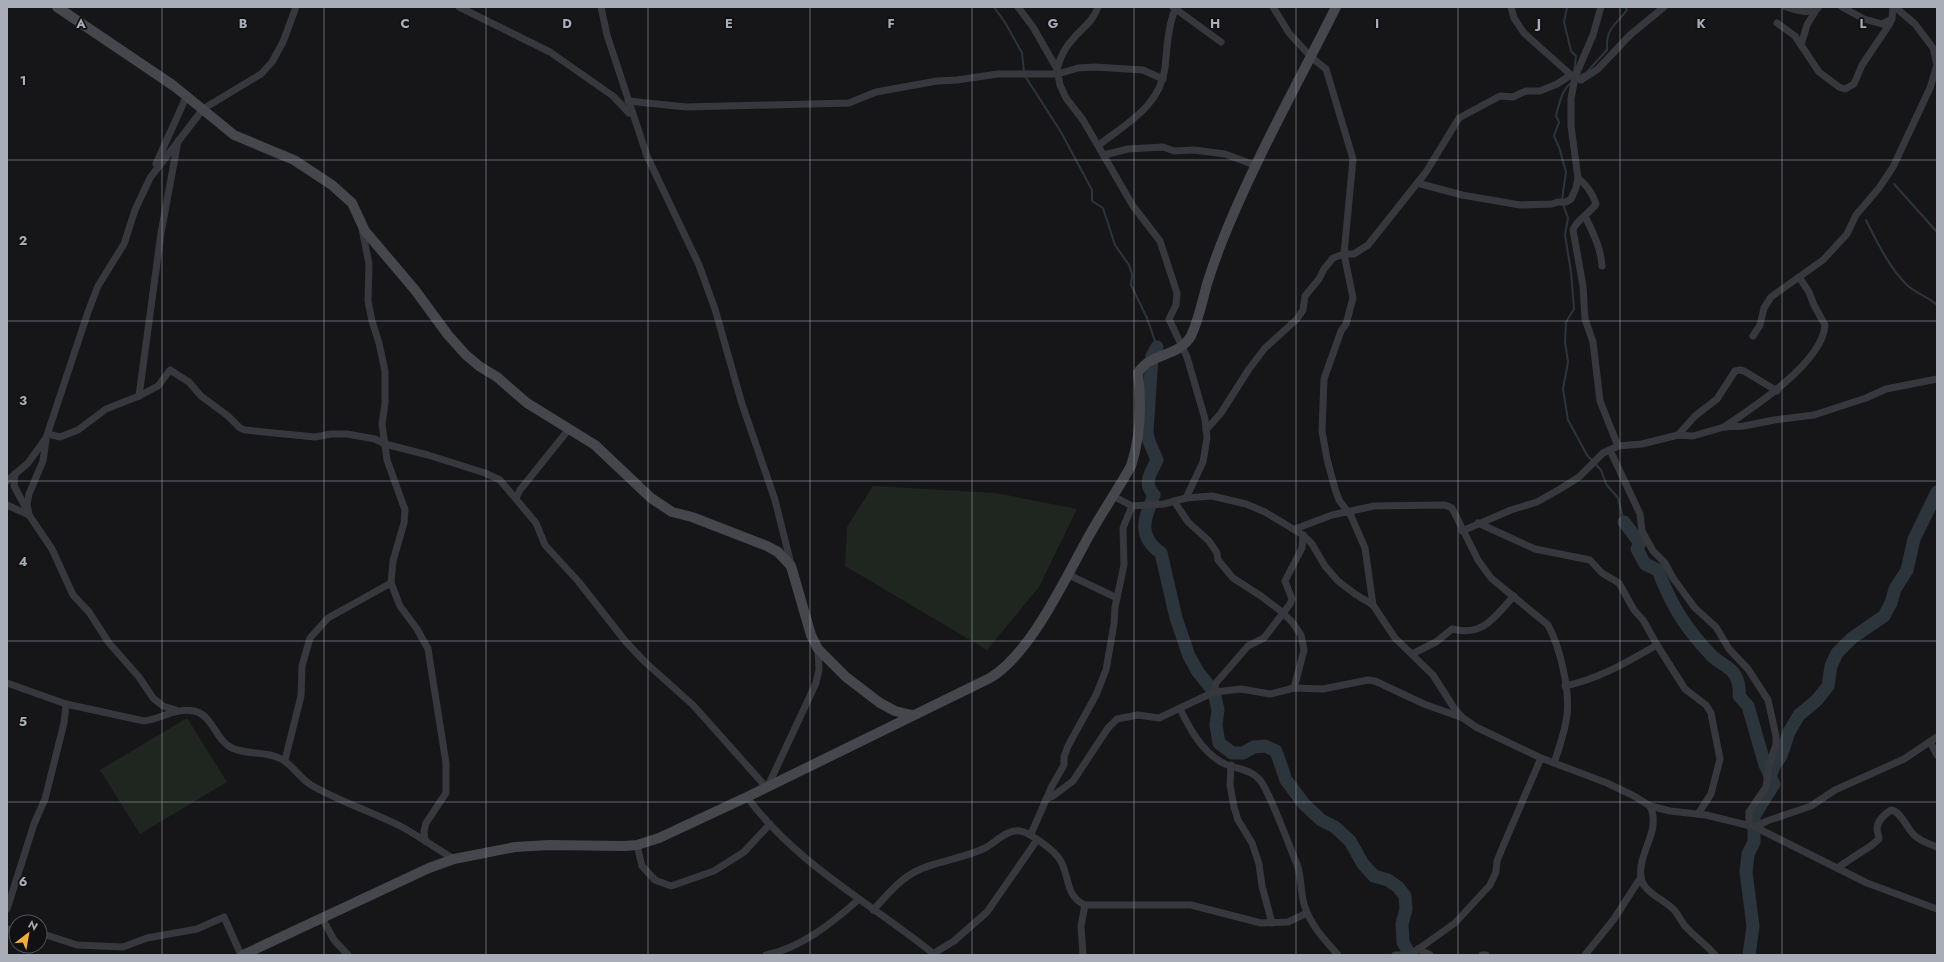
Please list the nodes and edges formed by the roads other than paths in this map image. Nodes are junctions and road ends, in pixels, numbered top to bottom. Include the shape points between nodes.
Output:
1 (58, 7) edge
2 (296, 7) edge
3 (459, 7) edge
4 (601, 7) edge
5 (1018, 7) edge
6 (1098, 7) edge
7 (1273, 7) edge
8 (1336, 7) edge
9 (1511, 7) edge
10 (1600, 7) edge
11 (1664, 7) edge
12 (1786, 7) edge
13 (1842, 7) edge
14 (1894, 7) edge
15 (1175, 8) edge
16 (1818, 8) edge
17 (1892, 19) junction
18 (1777, 23) dead end
19 (1220, 42) dead end
20 (1801, 45) junction
21 (1936, 49) edge
22 (1311, 57) junction
23 (1058, 72) junction
24 (1573, 76) junction
25 (1163, 79) junction
26 (187, 95) junction
27 (628, 101) junction
28 (203, 109) junction
29 (635, 122) junction
30 (178, 141) junction
31 (1099, 145) junction
32 (1104, 155) junction
33 (1257, 166) junction
34 (1578, 178) junction
35 (1417, 183) junction
36 (146, 186) junction
37 (1585, 216) junction
38 (361, 225) junction
39 (1344, 254) junction
40 (1602, 266) dead end
41 (1799, 277) junction
42 (1753, 336) dead end
43 (1183, 346) junction
44 (1937, 379) edge
45 (1777, 391) junction
46 (139, 396) junction
47 (1724, 427) junction
48 (569, 428) junction
49 (1206, 430) junction
50 (1678, 435) junction
51 (47, 436) junction
52 (385, 444) junction
53 (1618, 446) junction
54 (1610, 450) junction
55 (15, 474) junction
56 (7, 476) edge
57 (7, 481) edge
58 (1113, 496) junction
59 (516, 498) junction
60 (1186, 498) junction
61 (1174, 501) junction
62 (7, 505) edge
63 (1132, 506) junction
64 (1346, 512) junction
65 (29, 515) junction
66 (1478, 523) junction
67 (1295, 529) junction
68 (1462, 532) junction
69 (1303, 535) junction
70 (791, 566) junction
71 (1069, 575) junction
72 (391, 583) junction
73 (1514, 596) junction
74 (1117, 598) junction
75 (1373, 605) junction
76 (1282, 612) junction
77 (1657, 645) junction
78 (818, 649) junction
79 (1412, 654) junction
80 (7, 683) edge
81 (1565, 686) junction
82 (1294, 688) junction
83 (1214, 692) junction
84 (66, 704) junction
85 (1180, 709) junction
86 (176, 710) junction
87 (912, 715) junction
88 (1463, 718) junction
89 (1937, 737) edge
90 (1930, 742) junction
91 (1937, 755) edge
92 (1541, 758) junction
93 (285, 760) junction
94 (1554, 763) junction
95 (1230, 765) junction
96 (767, 788) junction
97 (748, 797) junction
98 (1046, 799) junction
99 (1650, 806) junction
100 (1698, 814) junction
101 (770, 824) junction
102 (1752, 827) junction
103 (1031, 834) junction
104 (1037, 840) junction
105 (425, 841) junction
106 (637, 845) junction
107 (1937, 847) edge
108 (454, 859) junction
109 (1837, 868) junction
110 (1641, 877) junction
111 (858, 900) junction
112 (1085, 905) junction
113 (7, 909) edge
114 (1937, 909) edge
115 (873, 910) junction
116 (1307, 913) junction
117 (322, 918) junction
118 (1272, 923) junction
119 (48, 936) edge
120 (1418, 949) junction
121 (242, 955) edge
122 (348, 955) edge
123 (766, 955) edge
124 (933, 955) edge
125 (1083, 955) edge
126 (1338, 955) edge
127 (1395, 955) edge
128 (1430, 955) edge
129 (1482, 955) edge
130 (1486, 955) edge
131 (1585, 955) edge
132 (1715, 955) edge

1 - 26 street
2 - 28 street via 283,42 266,69
3 - 29 street via 556,56 619,101
4 - 27 street
5 - 23 street via 1033,27
6 - 23 street via 1089,24 1065,49
7 - 22 street via 1289,33
8 - 22 street
9 - 24 street via 1514,18 1524,33
10 - 24 street via 1582,65
11 - 24 street via 1630,35 1598,69 1581,80
12 - 16 street via 1794,10
13 - 17 street via 1872,22 1882,24
14 - 17 street
14 - 21 street via 1915,24
15 - 19 street
15 - 25 street via 1166,49
16 - 20 street via 1807,25
17 - 20 street via 1862,65 1854,84 1846,89 1819,72
18 - 20 street via 1795,36
21 - 41 street via 1936,72 1892,167 1879,188 1863,205 1841,242 1823,260
22 - 33 street
22 - 39 street via 1326,69 1329,75 1353,159
23 - 25 street via 1078,68 1114,67 1143,70
23 - 27 street via 998,74 937,81 876,92 848,102 686,107
23 - 31 street via 1066,98
24 - 34 street via 1571,126
24 - 35 street via 1540,91 1526,91 1513,97 1500,96 1462,116
25 - 31 street via 1158,93 1146,108
26 - 28 street
26 - 36 street
27 - 29 street
28 - 30 street
28 - 38 street via 234,135 294,160 322,177 352,203
29 - 70 street via 647,156 698,265 715,309 742,404 775,500
30 - 36 street
30 - 46 street
31 - 32 street
32 - 33 street via 1128,149 1163,147 1174,151 1194,150 1225,154
32 - 43 street via 1132,206 1160,242 1177,293 1176,305 1169,318 1174,333
33 - 43 street via 1221,244 1195,328
34 - 35 street via 1571,199 1552,204 1520,204 1447,192
34 - 37 street via 1593,194 1596,204
35 - 39 street via 1368,245 1354,254
36 - 51 street via 124,244 98,286
37 - 40 street via 1602,255
37 - 53 street via 1574,225 1573,230 1583,286 1585,319 1593,342 1600,401
38 - 48 street via 466,354 526,403
38 - 52 street via 369,264 368,301 385,370 382,424
39 - 49 street via 1333,258 1324,269 1305,296 1303,310 1297,319 1266,348 1249,369 1221,413
39 - 64 street via 1353,298 1346,324 1341,331 1324,379 1322,411 1327,459 1339,500
41 - 42 street via 1767,301 1760,325
41 - 45 street via 1823,318 1825,332 1810,356
43 - 49 street
43 - 58 street via 1146,363 1138,373 1141,407 1135,455
44 - 47 street via 1886,389 1814,415
45 - 47 street
45 - 50 street via 1744,371 1735,371 1717,399 1695,416
46 - 51 street via 106,409 78,430 60,437
46 - 52 street via 158,386 170,370 189,382 240,428 315,437 347,434 375,439
47 - 50 street via 1693,436
48 - 59 street
48 - 70 street via 596,445 662,507 767,546 785,558
49 - 60 street via 1207,448 1203,462
50 - 53 street via 1642,444
51 - 55 street via 37,452
51 - 65 street via 43,461 29,494
52 - 59 street via 493,476
52 - 72 street via 387,460 405,510 393,561
53 - 54 street
54 - 66 street via 1596,459 1580,477 1537,502
54 - 102 street via 1640,514 1642,531 1653,551 1665,563 1695,608 1716,627 1729,650 1748,669 1768,700 1776,736 1774,752 1769,764 1766,787 1749,812
55 - 56 street
55 - 57 street
55 - 65 street via 14,486
58 - 63 street
58 - 71 street
59 - 96 street via 536,523 546,545 626,642 693,705
60 - 61 street
60 - 67 street via 1224,498 1265,512
61 - 63 street
61 - 76 street via 1188,522 1209,541 1217,553 1218,560 1233,578
62 - 65 street
63 - 74 street via 1124,528 1124,565
64 - 67 street
64 - 68 street via 1374,506 1445,505 1452,508
64 - 75 street via 1365,548
65 - 86 street via 52,549 73,594 89,612 109,643 139,677 153,698 163,706
66 - 68 street
66 - 77 street via 1535,549 1590,560 1602,573 1620,584
67 - 69 street
68 - 73 street via 1491,578
69 - 75 street via 1338,581
69 - 76 street via 1302,548 1285,581 1292,600
70 - 78 street via 811,635
71 - 74 street
71 - 87 street via 1030,636 1006,667 990,678
72 - 93 street via 328,618 310,638 302,666 301,696
72 - 105 street via 400,606 417,628 428,649 446,763 446,793 426,823
73 - 79 street via 1485,627 1461,632 1452,630 1436,642
73 - 81 street via 1548,625 1560,654
74 - 98 street via 1106,670 1096,695 1071,740 1064,757 1064,765
75 - 79 street via 1394,638
76 - 82 street via 1301,635 1304,650
76 - 83 street via 1264,638 1248,646 1216,683
77 - 81 street via 1608,672
77 - 100 street via 1685,689 1706,705 1710,714 1720,759 1711,794
78 - 87 street via 846,677 880,702 895,711
78 - 96 street via 819,670 816,683
79 - 88 street via 1441,684
80 - 84 street
81 - 94 street via 1567,714 1563,738
82 - 83 street via 1270,694 1241,689
82 - 88 street via 1323,690 1360,681 1375,681 1424,704
83 - 85 street
84 - 86 street via 144,721
84 - 113 street via 64,723 45,799 34,824
85 - 95 street via 1199,741 1221,762
85 - 98 street via 1159,718 1138,715 1118,720 1108,728 1073,781
86 - 93 street via 196,711 204,715 224,743 231,748
87 - 96 street
88 - 92 street
89 - 90 street
90 - 91 street
90 - 102 street via 1904,759 1836,790 1811,806
92 - 94 street
92 - 120 street via 1497,861 1496,872 1490,885 1456,923
93 - 105 street via 312,786 403,828
94 - 99 street via 1607,783
95 - 116 street via 1259,778 1263,785 1301,875
95 - 118 street via 1234,807 1238,820 1252,843 1259,864
96 - 97 street
97 - 101 street
97 - 106 street via 659,838
98 - 103 street
99 - 100 street
99 - 110 street via 1654,826
100 - 102 street
101 - 106 street via 744,852 714,871 671,886 655,880 642,866
101 - 111 street via 801,856
102 - 109 street
103 - 104 street
103 - 115 street via 1020,830 1009,832 985,848 919,870 898,884
104 - 112 street via 1058,857 1071,894 1076,901
104 - 124 street via 987,912 954,941
105 - 108 street
106 - 108 street via 515,847
107 - 109 street via 1913,835 1896,812 1891,810 1878,824 1879,839
108 - 117 street
109 - 114 street via 1867,883
110 - 131 street via 1614,919
110 - 132 street via 1650,891 1674,910 1686,927
111 - 115 street
111 - 123 street via 810,937
112 - 118 street via 1191,905 1235,918
112 - 125 street via 1081,926
115 - 124 street
116 - 118 street via 1288,922
116 - 126 street via 1317,931
117 - 121 street
117 - 122 street via 334,940
119 - 121 street via 77,945 123,947 147,938 197,928 224,917
120 - 127 street via 1410,955
120 - 128 street
129 - 130 street

